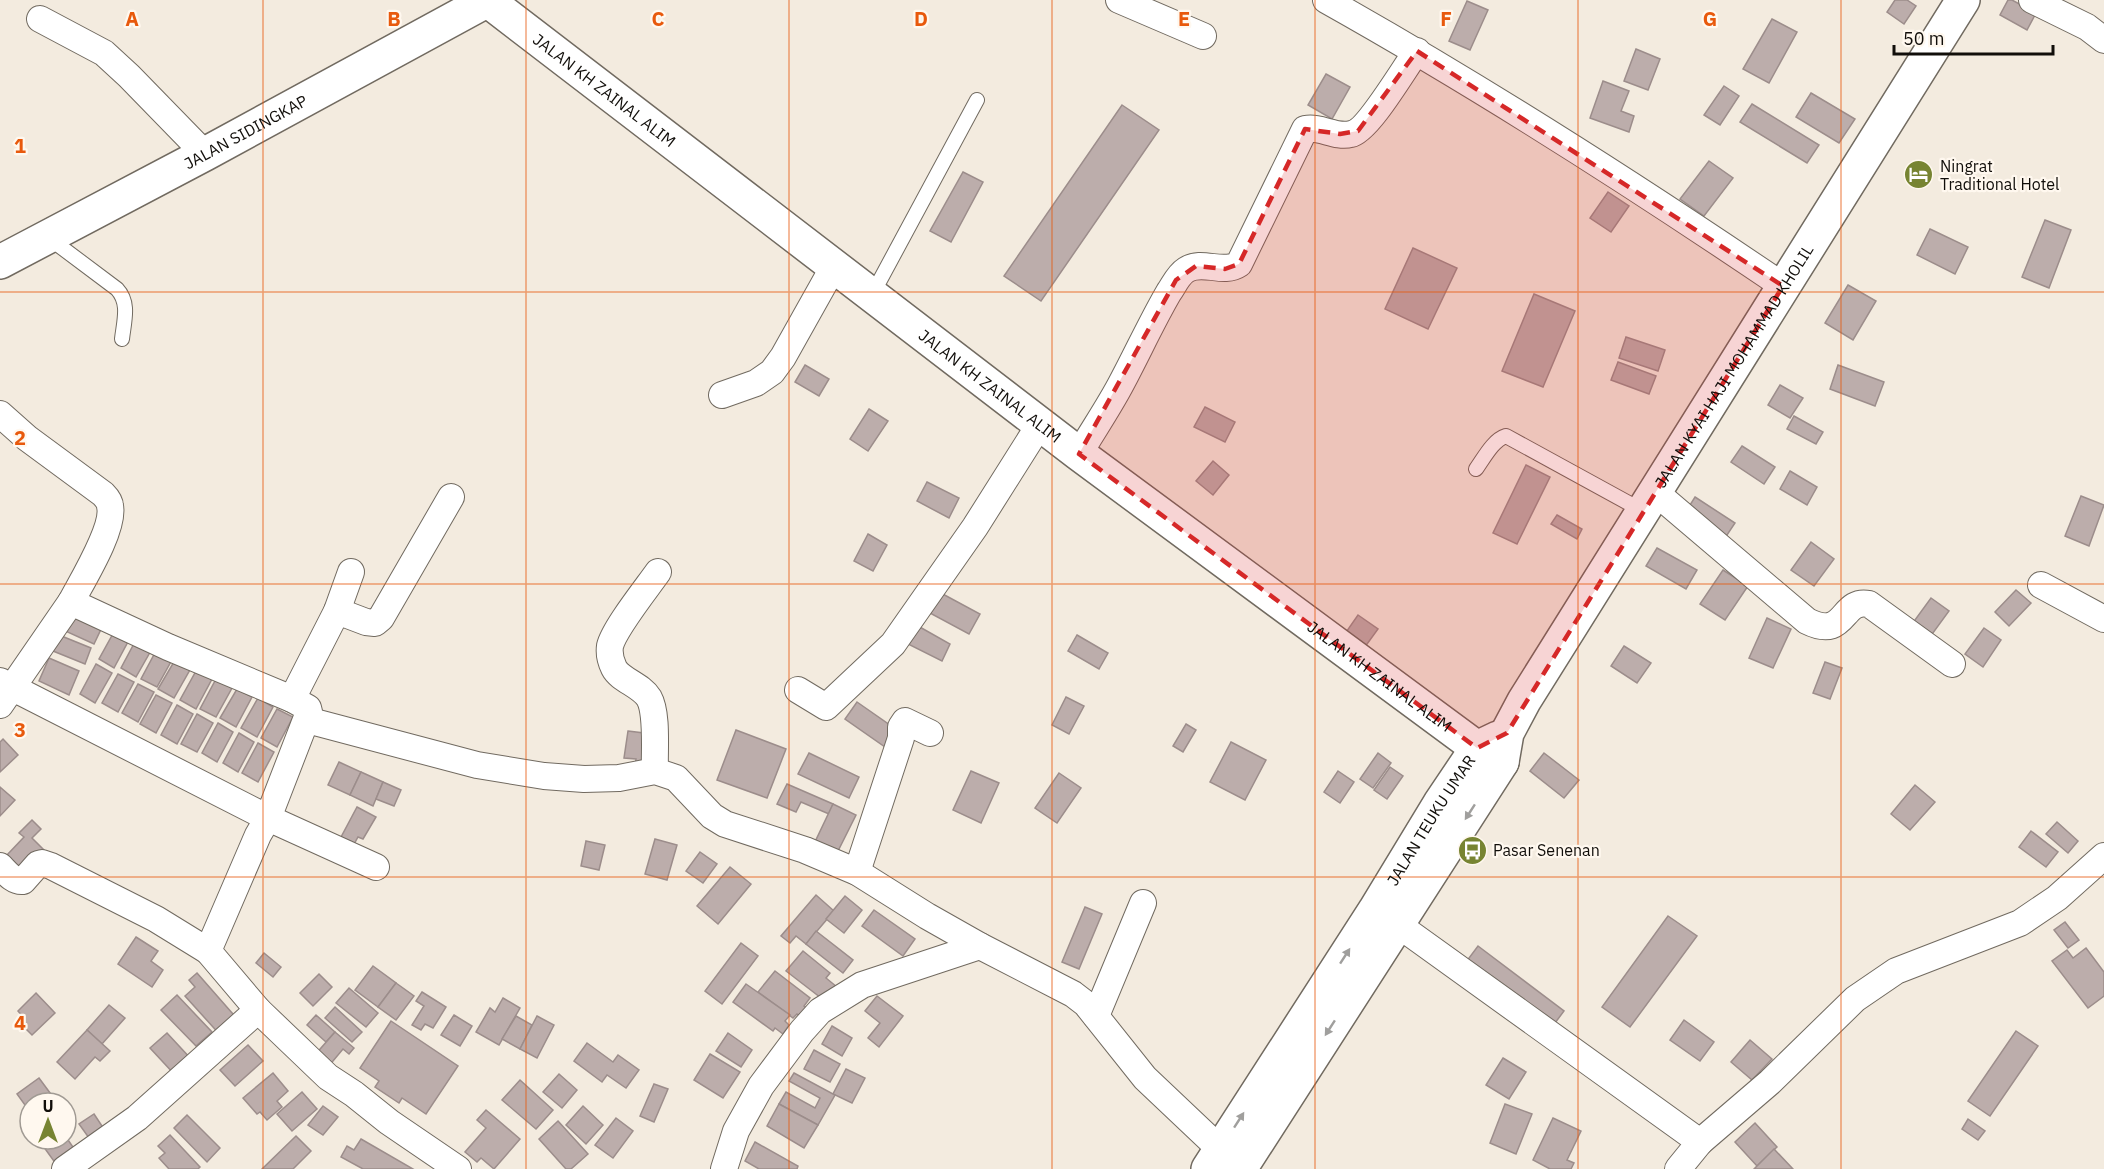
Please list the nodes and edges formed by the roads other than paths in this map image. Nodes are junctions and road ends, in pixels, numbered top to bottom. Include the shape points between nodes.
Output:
1 (488, 0) edge
2 (1119, 0) edge
3 (1326, 0) edge
4 (1963, 0) edge
5 (2032, 0) edge
6 (40, 19) dead end
7 (1203, 36) dead end
8 (2104, 40) edge
9 (1417, 51) junction
10 (977, 100) dead end
11 (205, 154) junction
12 (47, 237) junction
13 (0, 262) edge
14 (834, 266) junction
15 (1784, 286) junction
16 (872, 295) junction
17 (122, 339) dead end
18 (722, 395) dead end
19 (0, 414) edge
20 (1040, 424) junction
21 (1079, 454) junction
22 (1476, 469) dead end
23 (451, 497) dead end
24 (1649, 502) junction
25 (351, 572) dead end
26 (658, 573) dead end
27 (2041, 585) dead end
28 (71, 602) junction
29 (337, 611) junction
30 (2104, 619) edge
31 (1952, 664) dead end
32 (798, 690) dead end
33 (4, 691) edge
34 (292, 699) junction
35 (307, 720) junction
36 (930, 733) dead end
37 (1495, 748) junction
38 (655, 771) junction
39 (268, 818) junction
40 (2104, 856) edge
41 (0, 866) edge
42 (376, 867) dead end
43 (857, 872) junction
44 (1143, 903) dead end
45 (1397, 924) junction
46 (980, 946) junction
47 (208, 951) junction
48 (258, 1010) junction
49 (1096, 1016) junction
50 (1700, 1142) junction
51 (1222, 1162) edge
52 (65, 1169) edge
53 (459, 1169) edge
54 (724, 1169) edge
55 (1678, 1169) edge

1 - 11 main road, JALAN SIDINGKAP
1 - 14 main road, JALAN KH ZAINAL ALIM
2 - 7 street
3 - 9 street
4 - 15 main road, JALAN KYAI HAJI MOHAMMAD KHOLIL
5 - 8 street via 2087,27
6 - 11 street via 104,53
9 - 15 street via 1653,198
9 - 21 street via 1358,131 1340,134 1305,129 1239,264 1225,269 1196,266 1176,280
10 - 16 lane
11 - 12 main road, JALAN SIDINGKAP
12 - 13 main road, JALAN SIDINGKAP
12 - 17 lane via 123,295 126,303
14 - 16 main road, JALAN KH ZAINAL ALIM
14 - 18 street via 772,372 756,383
15 - 24 main road, JALAN KYAI HAJI MOHAMMAD KHOLIL
16 - 20 main road, JALAN KH ZAINAL ALIM
19 - 28 street via 104,494 110,505 106,535
20 - 21 main road, JALAN KH ZAINAL ALIM
20 - 32 street via 893,644 826,707
21 - 37 main road, JALAN KH ZAINAL ALIM
22 - 24 lane via 1495,443 1506,436
23 - 29 street via 381,618 375,623 366,622
24 - 31 street via 1807,621 1826,627 1837,623 1853,605 1869,604
24 - 37 main road, JALAN KYAI HAJI MOHAMMAD KHOLIL
25 - 29 street
26 - 38 street via 610,647 615,670 649,699
27 - 30 street
28 - 33 street
28 - 34 street
29 - 34 street
33 - 39 street
34 - 35 street via 308,708
35 - 38 street via 477,765 544,776 619,778
35 - 39 street
36 - 43 street via 905,721 901,727 901,738
37 -> 45 main road, JALAN TEUKU UMAR
51 -> 37 main road, JALAN TEUKU UMAR via 1440,803
38 - 43 street via 676,778 712,816 725,824
39 - 42 street
39 - 47 street
40 - 50 street via 2057,898 2020,923 1896,971 1855,999 1770,1083
41 - 47 street via 19,882 42,862 156,919
43 - 46 street
44 - 49 street
45 - 50 street
45 -> 51 main road, JALAN TEUKU UMAR
46 - 49 street via 1073,994
46 - 54 street via 862,985 820,1011 761,1086 736,1131
47 - 48 street
48 - 52 street via 137,1118
48 - 53 street via 328,1077
49 - 51 street via 1145,1078
50 - 55 street

